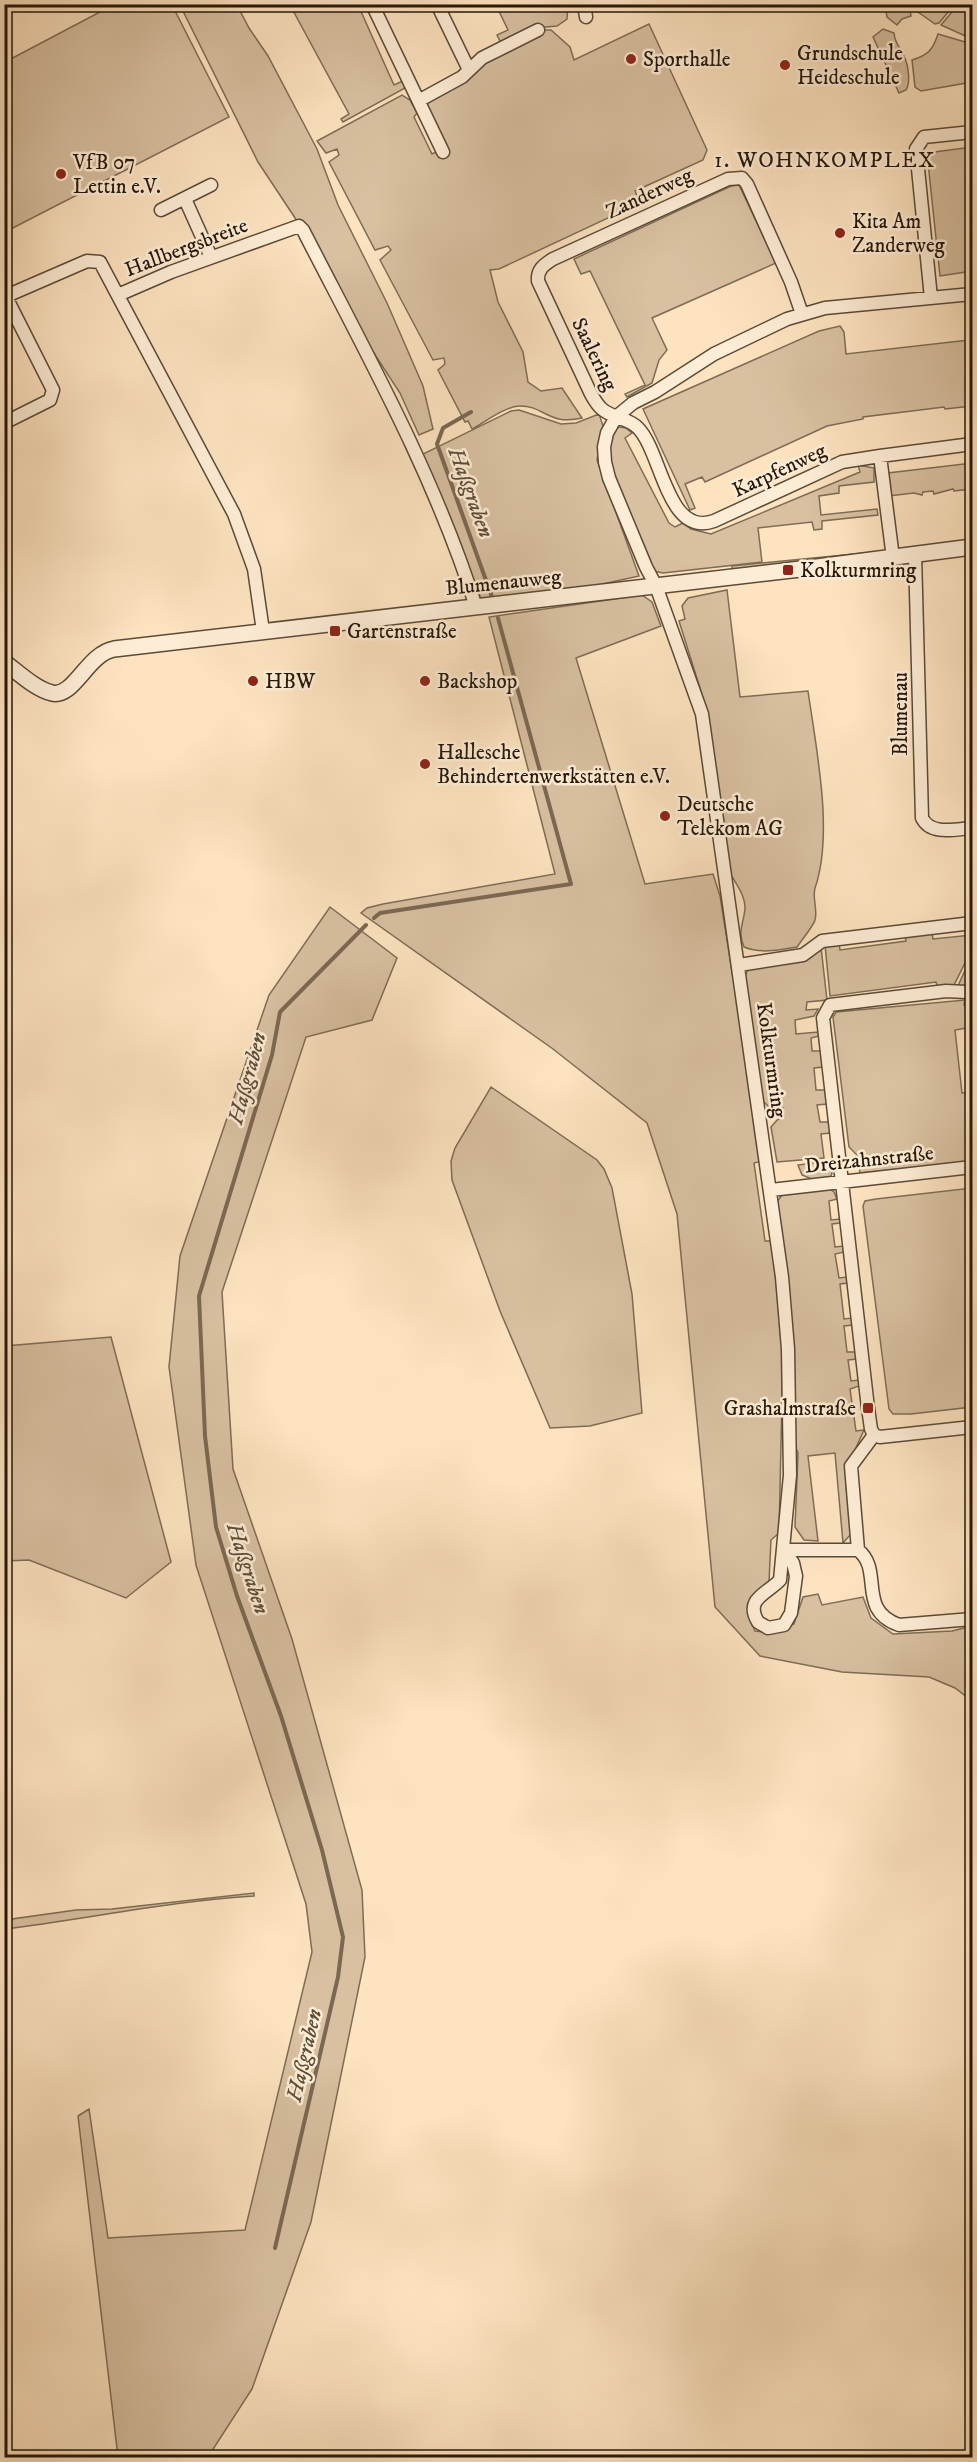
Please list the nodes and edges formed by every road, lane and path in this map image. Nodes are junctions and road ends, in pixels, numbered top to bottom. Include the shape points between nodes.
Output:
1 (372, 4) edge
2 (437, 4) edge
3 (538, 30) dead end
4 (469, 70) junction
5 (420, 100) junction
6 (972, 132) edge
7 (443, 152) dead end
8 (211, 185) dead end
9 (185, 199) junction
10 (161, 210) dead end
11 (211, 257) junction
12 (539, 270) joint
13 (118, 294) junction
14 (972, 294) edge
15 (5, 297) edge
16 (931, 298) junction
17 (802, 314) junction
18 (616, 417) junction
19 (4, 423) edge
20 (972, 444) edge
21 (880, 456) junction
22 (696, 524) joint
23 (972, 547) edge
24 (915, 554) junction
25 (893, 558) junction
26 (656, 586) junction
27 (476, 607) junction
28 (263, 631) junction
29 (4, 662) edge
30 (972, 828) edge
31 (972, 923) edge
32 (739, 966) junction
33 (972, 995) edge
34 (972, 1167) edge
35 (842, 1181) junction
36 (771, 1190) junction
37 (972, 1427) edge
38 (874, 1435) junction
39 (784, 1550) junction
40 (858, 1550) junction
41 (972, 1619) edge

1 - 5 street
2 - 4 street
3 - 4 street via 482,58
4 - 5 street
5 - 7 street
6 - 16 street via 924,137 915,149
8 - 9 street
9 - 10 street
9 - 11 street
11 - 13 street, Hallbergsbreite
11 - 27 street, Hallbergsbreite via 299,226 418,456 458,549
12 - 17 street, Zanderweg via 562,255 728,178 742,178
12 - 18 street, Saalering via 538,281 591,394 604,411
13 - 15 street, Hallbergsbreite via 100,262 87,261
13 - 28 street via 234,514 254,569
14 - 16 street
15 - 19 street via 53,390 50,400
16 - 17 street via 825,308
17 - 18 street via 714,354
18 - 22 street, Saalering via 631,422 644,435 678,510
18 - 26 street, Kolkturmring via 607,433 605,462
20 - 21 street, Karpfenweg
21 - 22 street, Karpfenweg via 842,462 714,521
21 - 25 street
23 - 24 street, Blumenauweg
24 - 25 street, Blumenauweg
24 - 30 street, Blumenau via 922,818 936,830
25 - 26 street, Blumenauweg
26 - 27 street, Blumenauweg
26 - 32 street, Kolkturmring via 702,714
27 - 28 street, Blumenauweg
28 - 29 street, Blumenauweg via 105,651 89,663 72,686 56,694
31 - 32 street via 822,941 803,955
32 - 36 street, Kolkturmring
33 - 35 street via 946,991 830,1005 823,1018
34 - 35 street, Dreizahnstraße
35 - 36 street, Dreizahnstraße
35 - 38 street
36 - 39 street, Kolkturmring via 788,1349 790,1475
37 - 38 street
38 - 40 street via 851,1466
39 - 39 street, Kolkturmring via 780,1580 757,1599 754,1608 758,1622 768,1628 784,1625 791,1613 796,1572
39 - 40 street
40 - 41 street via 868,1560 875,1606 889,1622 899,1625

